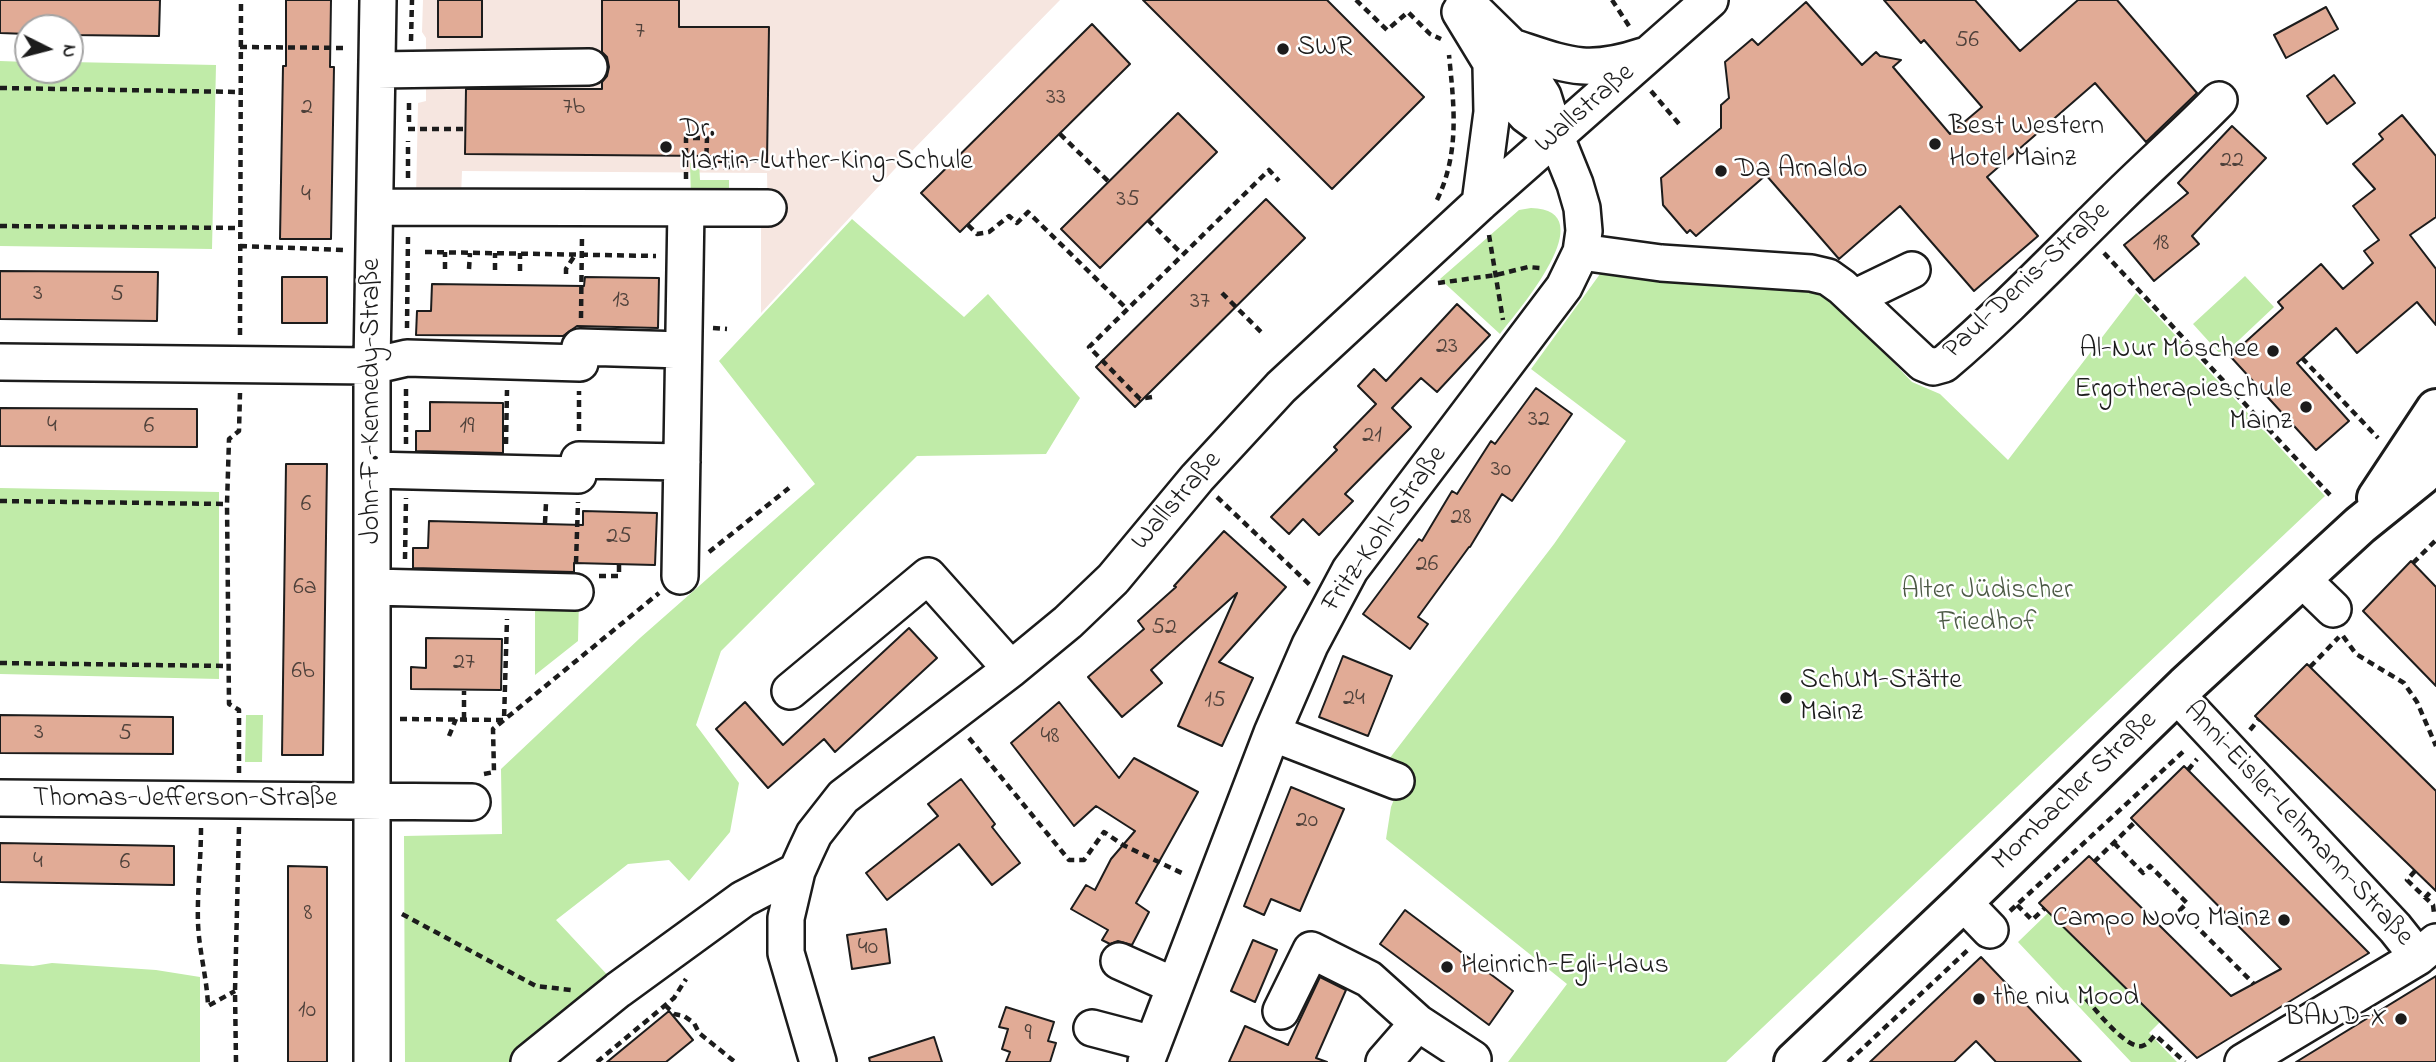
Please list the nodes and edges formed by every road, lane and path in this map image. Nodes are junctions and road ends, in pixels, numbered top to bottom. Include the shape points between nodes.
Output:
1 (241, 0) edge
2 (378, 0) edge
3 (412, 0) edge
4 (1356, 0) edge
5 (1452, 0) edge
6 (1464, 0) edge
7 (1612, 0) edge
8 (1710, 0) edge
9 (1430, 34) dead end
10 (1446, 34) dead end
11 (1448, 42) dead end
12 (1642, 43) junction
13 (240, 47) junction
14 (1449, 54) dead end
15 (1502, 56) junction
16 (388, 63) junction
17 (589, 67) dead end
18 (0, 88) edge
19 (1650, 90) dead end
20 (240, 92) junction
21 (2219, 100) dead end
22 (1680, 125) dead end
23 (408, 129) junction
24 (466, 129) dead end
25 (1060, 134) dead end
26 (1556, 136) junction
27 (734, 162) dead end
28 (1279, 181) dead end
29 (1109, 182) dead end
30 (391, 207) junction
31 (582, 207) junction
32 (686, 208) junction
33 (768, 208) dead end
34 (1428, 209) dead end
35 (1484, 217) junction
36 (1148, 220) dead end
37 (968, 225) dead end
38 (0, 226) edge
39 (240, 228) junction
40 (2084, 232) junction
41 (240, 246) junction
42 (374, 251) junction
43 (425, 252) dead end
44 (445, 252) junction
45 (1581, 252) junction
46 (470, 253) junction
47 (495, 253) junction
48 (520, 253) junction
49 (1182, 254) junction
50 (575, 255) junction
51 (582, 255) junction
52 (657, 256) dead end
53 (1541, 268) dead end
54 (445, 269) dead end
55 (469, 269) dead end
56 (495, 270) dead end
57 (1912, 270) dead end
58 (520, 271) dead end
59 (566, 274) dead end
60 (1496, 275) junction
61 (1430, 284) dead end
62 (1222, 293) dead end
63 (1854, 298) junction
64 (1127, 309) junction
65 (1503, 323) dead end
66 (1264, 335) dead end
67 (683, 350) junction
68 (580, 355) junction
69 (407, 358) junction
70 (2302, 358) dead end
71 (508, 361) junction
72 (0, 362) edge
73 (241, 365) junction
74 (372, 366) junction
75 (2331, 388) junction
76 (2324, 393) dead end
77 (1152, 397) dead end
78 (2436, 409) edge
79 (2378, 438) dead end
80 (2436, 459) edge
81 (682, 463) junction
82 (579, 468) junction
83 (389, 470) junction
84 (506, 473) junction
85 (1197, 478) junction
86 (789, 488) dead end
87 (2331, 496) dead end
88 (0, 501) edge
89 (227, 504) junction
90 (2360, 525) junction
91 (2434, 542) edge
92 (2436, 550) edge
93 (2413, 563) dead end
94 (619, 565) dead end
95 (619, 576) dead end
96 (680, 576) junction
97 (2302, 579) junction
98 (388, 588) junction
99 (1316, 590) dead end
100 (508, 591) junction
101 (575, 592) joint
102 (2337, 622) joint
103 (0, 663) edge
104 (228, 666) junction
105 (1011, 669) junction
106 (464, 691) dead end
107 (790, 691) dead end
108 (2176, 694) junction
109 (404, 706) dead end
110 (387, 719) junction
111 (456, 719) junction
112 (464, 719) junction
113 (2259, 719) dead end
114 (504, 720) junction
115 (2250, 730) dead end
116 (403, 733) dead end
117 (1272, 733) junction
118 (449, 736) dead end
119 (969, 737) dead end
120 (2436, 746) edge
121 (2186, 748) dead end
122 (2197, 760) dead end
123 (2188, 770) dead end
124 (1396, 781) dead end
125 (0, 798) edge
126 (202, 800) junction
127 (239, 800) junction
128 (371, 802) junction
129 (472, 802) joint
130 (2135, 822) dead end
131 (2114, 843) junction
132 (2094, 862) dead end
133 (797, 871) junction
134 (2415, 871) dead end
135 (1186, 874) dead end
136 (2433, 889) dead end
137 (371, 896) junction
138 (2425, 898) junction
139 (1963, 902) junction
140 (2017, 905) junction
141 (2045, 908) dead end
142 (1990, 930) junction
143 (2429, 938) edge
144 (1119, 961) dead end
145 (2254, 984) dead end
146 (1175, 986) junction
147 (618, 990) junction
148 (235, 991) junction
149 (2086, 999) dead end
150 (665, 1005) dead end
151 (1281, 1011) dead end
152 (1418, 1023) junction
153 (1092, 1028) dead end
154 (1149, 1053) edge
155 (1473, 1059) dead end
156 (1799, 1060) edge
157 (236, 1062) edge
158 (372, 1062) edge
159 (529, 1062) edge
160 (735, 1062) edge
161 (818, 1062) edge
162 (1384, 1062) edge
163 (1848, 1062) edge
164 (2185, 1062) edge
165 (2243, 1062) edge

1 - 13 path
2 - 16 street, John-F.-Kennedy-Straße
3 - 16 path
4 - 9 path via 1387,30 1408,12
5 - 15 street
6 - 15 street
7 - 12 path
8 - 12 street, Wallstraße
10 - 11 path
12 - 15 street via 1615,65 1595,68
12 - 26 street, Wallstraße
13 - 16 path
13 - 20 path
14 - 34 path via 1455,127 1446,180
15 - 26 street, Fritz-Kohl-Straße via 1543,96
15 - 35 street via 1492,111
16 - 17 street
16 - 23 path
16 - 30 street, John-F.-Kennedy-Straße
18 - 20 path
19 - 22 path
20 - 39 path
21 - 40 street, Paul-Denis-Straße
23 - 24 path
23 - 30 path
25 - 29 path
26 - 35 street, Wallstraße
26 - 45 street, Fritz-Kohl-Straße via 1582,208
27 - 32 path via 734,167 706,167 707,138 686,138
28 - 49 path via 1269,170
30 - 31 street
30 - 42 street, John-F.-Kennedy-Straße
30 - 69 path
31 - 32 street
31 - 51 path
32 - 33 street
32 - 67 street
35 - 60 path
35 - 85 street, Wallstraße via 1281,387
36 - 49 path
37 - 64 path via 976,234 989,232 1009,216 1017,223 1028,212
38 - 39 path
39 - 41 path
40 - 63 street, Paul-Denis-Straße via 1944,364 1923,363
40 - 87 path
41 - 42 path
41 - 73 path
42 - 74 street, John-F.-Kennedy-Straße
43 - 44 path
44 - 46 path
44 - 54 path
45 - 63 street, Paul-Denis-Straße via 1661,263 1811,273 1828,277
45 - 117 street, Fritz-Kohl-Straße via 1564,287 1350,570 1310,645
46 - 47 path
46 - 55 path
47 - 48 path
47 - 56 path
48 - 50 path
48 - 58 path
49 - 64 path
50 - 51 path
50 - 59 path
51 - 52 path
51 - 68 path
53 - 60 path
57 - 63 street
60 - 61 path
60 - 65 path
62 - 66 path
64 - 77 path via 1089,346 1140,399
67 - 68 street
67 - 81 street
68 - 71 street
68 - 82 path
69 - 71 street
69 - 74 street
69 - 83 path
70 - 75 path
71 - 84 path
72 - 73 street
73 - 74 street
73 - 89 path via 239,431 229,439
74 - 83 street, John-F.-Kennedy-Straße
75 - 76 path
75 - 79 path
78 - 90 main road, Mombacher Straße
80 - 90 main road, Mombacher Straße
81 - 82 street
81 - 96 street
82 - 84 street
82 - 101 path
83 - 84 street
83 - 98 street, John-F.-Kennedy-Straße
83 - 98 path
85 - 99 path
85 - 105 street, Wallstraße via 1112,579
86 - 96 path
88 - 89 path
89 - 104 path
90 - 97 main road, Mombacher Straße
91 - 92 path
91 - 93 path
94 - 95 path
96 - 114 path
97 - 102 street
97 - 108 main road, Mombacher Straße
98 - 100 street
98 - 110 street, John-F.-Kennedy-Straße
100 - 101 street
100 - 114 path
102 - 120 path via 2356,654 2404,683
103 - 104 path
104 - 127 path via 229,704 239,710
105 - 107 street via 928,576
105 - 133 street, Wallstraße via 843,797 814,834
106 - 112 path
108 - 139 main road, Mombacher Straße
108 - 143 street, Anni-Eisler-Lehmann-Straße via 2386,918
109 - 110 path
110 - 111 path
110 - 116 path
110 - 128 street, John-F.-Kennedy-Straße
111 - 112 path
111 - 118 path
112 - 114 path
113 - 115 path
114 - 129 path via 493,729 494,772 476,775
117 - 124 street
117 - 146 street, Fritz-Kohl-Straße
119 - 135 path via 1069,860 1084,860 1104,832
121 - 140 path
122 - 123 path
125 - 126 street, Thomas-Jefferson-Straße
126 - 127 street, Thomas-Jefferson-Straße
126 - 148 path via 198,922 208,1006
127 - 128 street, Thomas-Jefferson-Straße
127 - 148 path
128 - 129 street, Thomas-Jefferson-Straße
128 - 137 street, John-F.-Kennedy-Straße
130 - 131 path
131 - 132 path
131 - 145 path via 2143,873 2150,866 2160,875 2187,903 2180,910
133 - 147 street via 743,899
133 - 161 street, Wallstraße via 786,918 786,953
134 - 138 path via 2407,880
136 - 138 path
137 - 147 path via 536,986
137 - 158 street, John-F.-Kennedy-Straße
138 - 143 path via 2433,905
139 - 142 street
139 - 156 main road, Mombacher Straße
140 - 141 path via 2032,920
140 - 142 path
142 - 163 path
143 - 165 street, Anni-Eisler-Lehmann-Straße
144 - 146 street
146 - 154 street, Fritz-Kohl-Straße
147 - 159 street
148 - 157 path
149 - 164 path via 2127,1042 2141,1046 2155,1035
150 - 160 path via 694,1023 699,1033
151 - 152 street via 1311,950 1369,979
152 - 155 street
152 - 162 street
153 - 154 street

